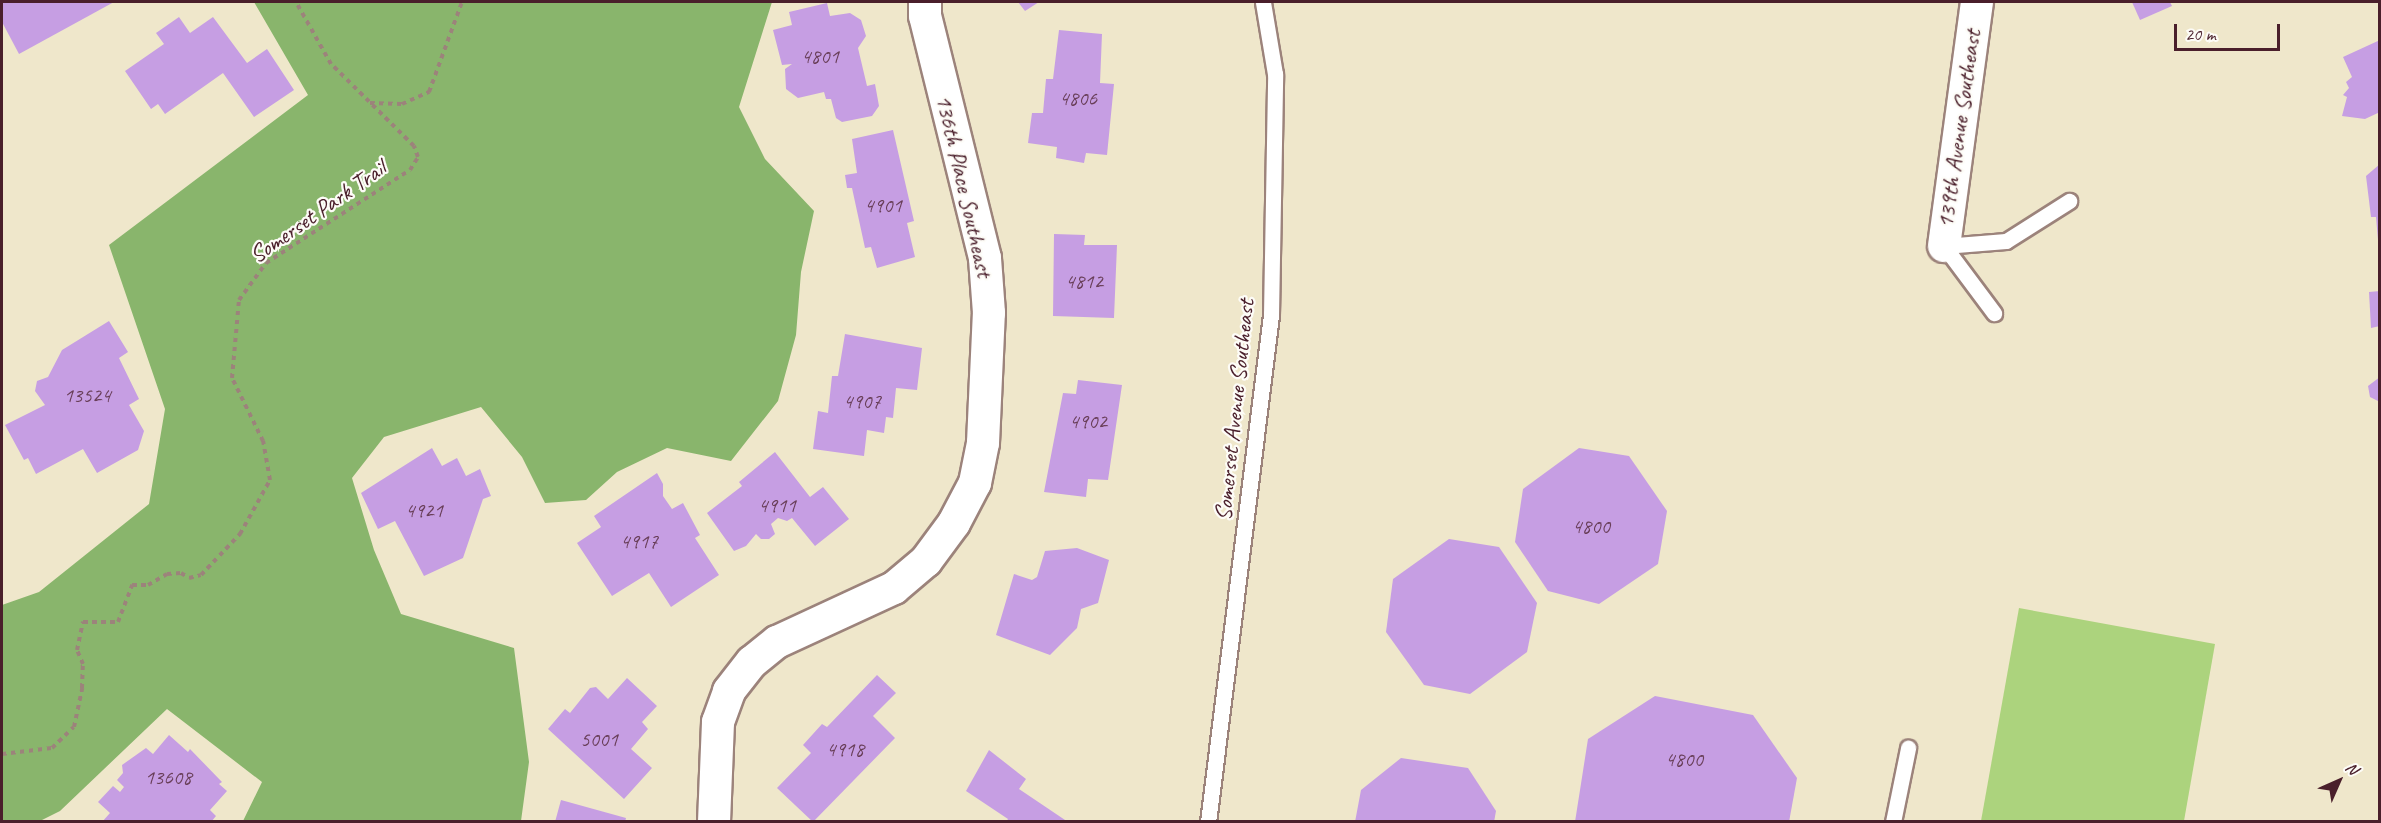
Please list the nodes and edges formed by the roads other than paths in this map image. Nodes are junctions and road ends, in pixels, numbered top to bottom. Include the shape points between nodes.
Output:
1 (925, 2) edge
2 (1263, 2) edge
3 (1977, 2) edge
4 (2068, 201) dead end
5 (1944, 246) junction
6 (1994, 313) dead end
7 (1908, 748) dead end
8 (714, 822) edge
9 (1208, 822) edge
10 (1893, 822) edge

1 - 8 street, 136th Place Southeast via 925,16 985,258 989,313 983,443 975,483 954,523 926,561 894,588 777,642 752,662 735,683 718,722
2 - 9 lane, Somerset Avenue Southeast via 1275,74 1271,315
3 - 5 street, 139th Avenue Southeast
4 - 5 lane via 2006,241
5 - 6 lane, 139th Avenue Southeast
7 - 10 lane

